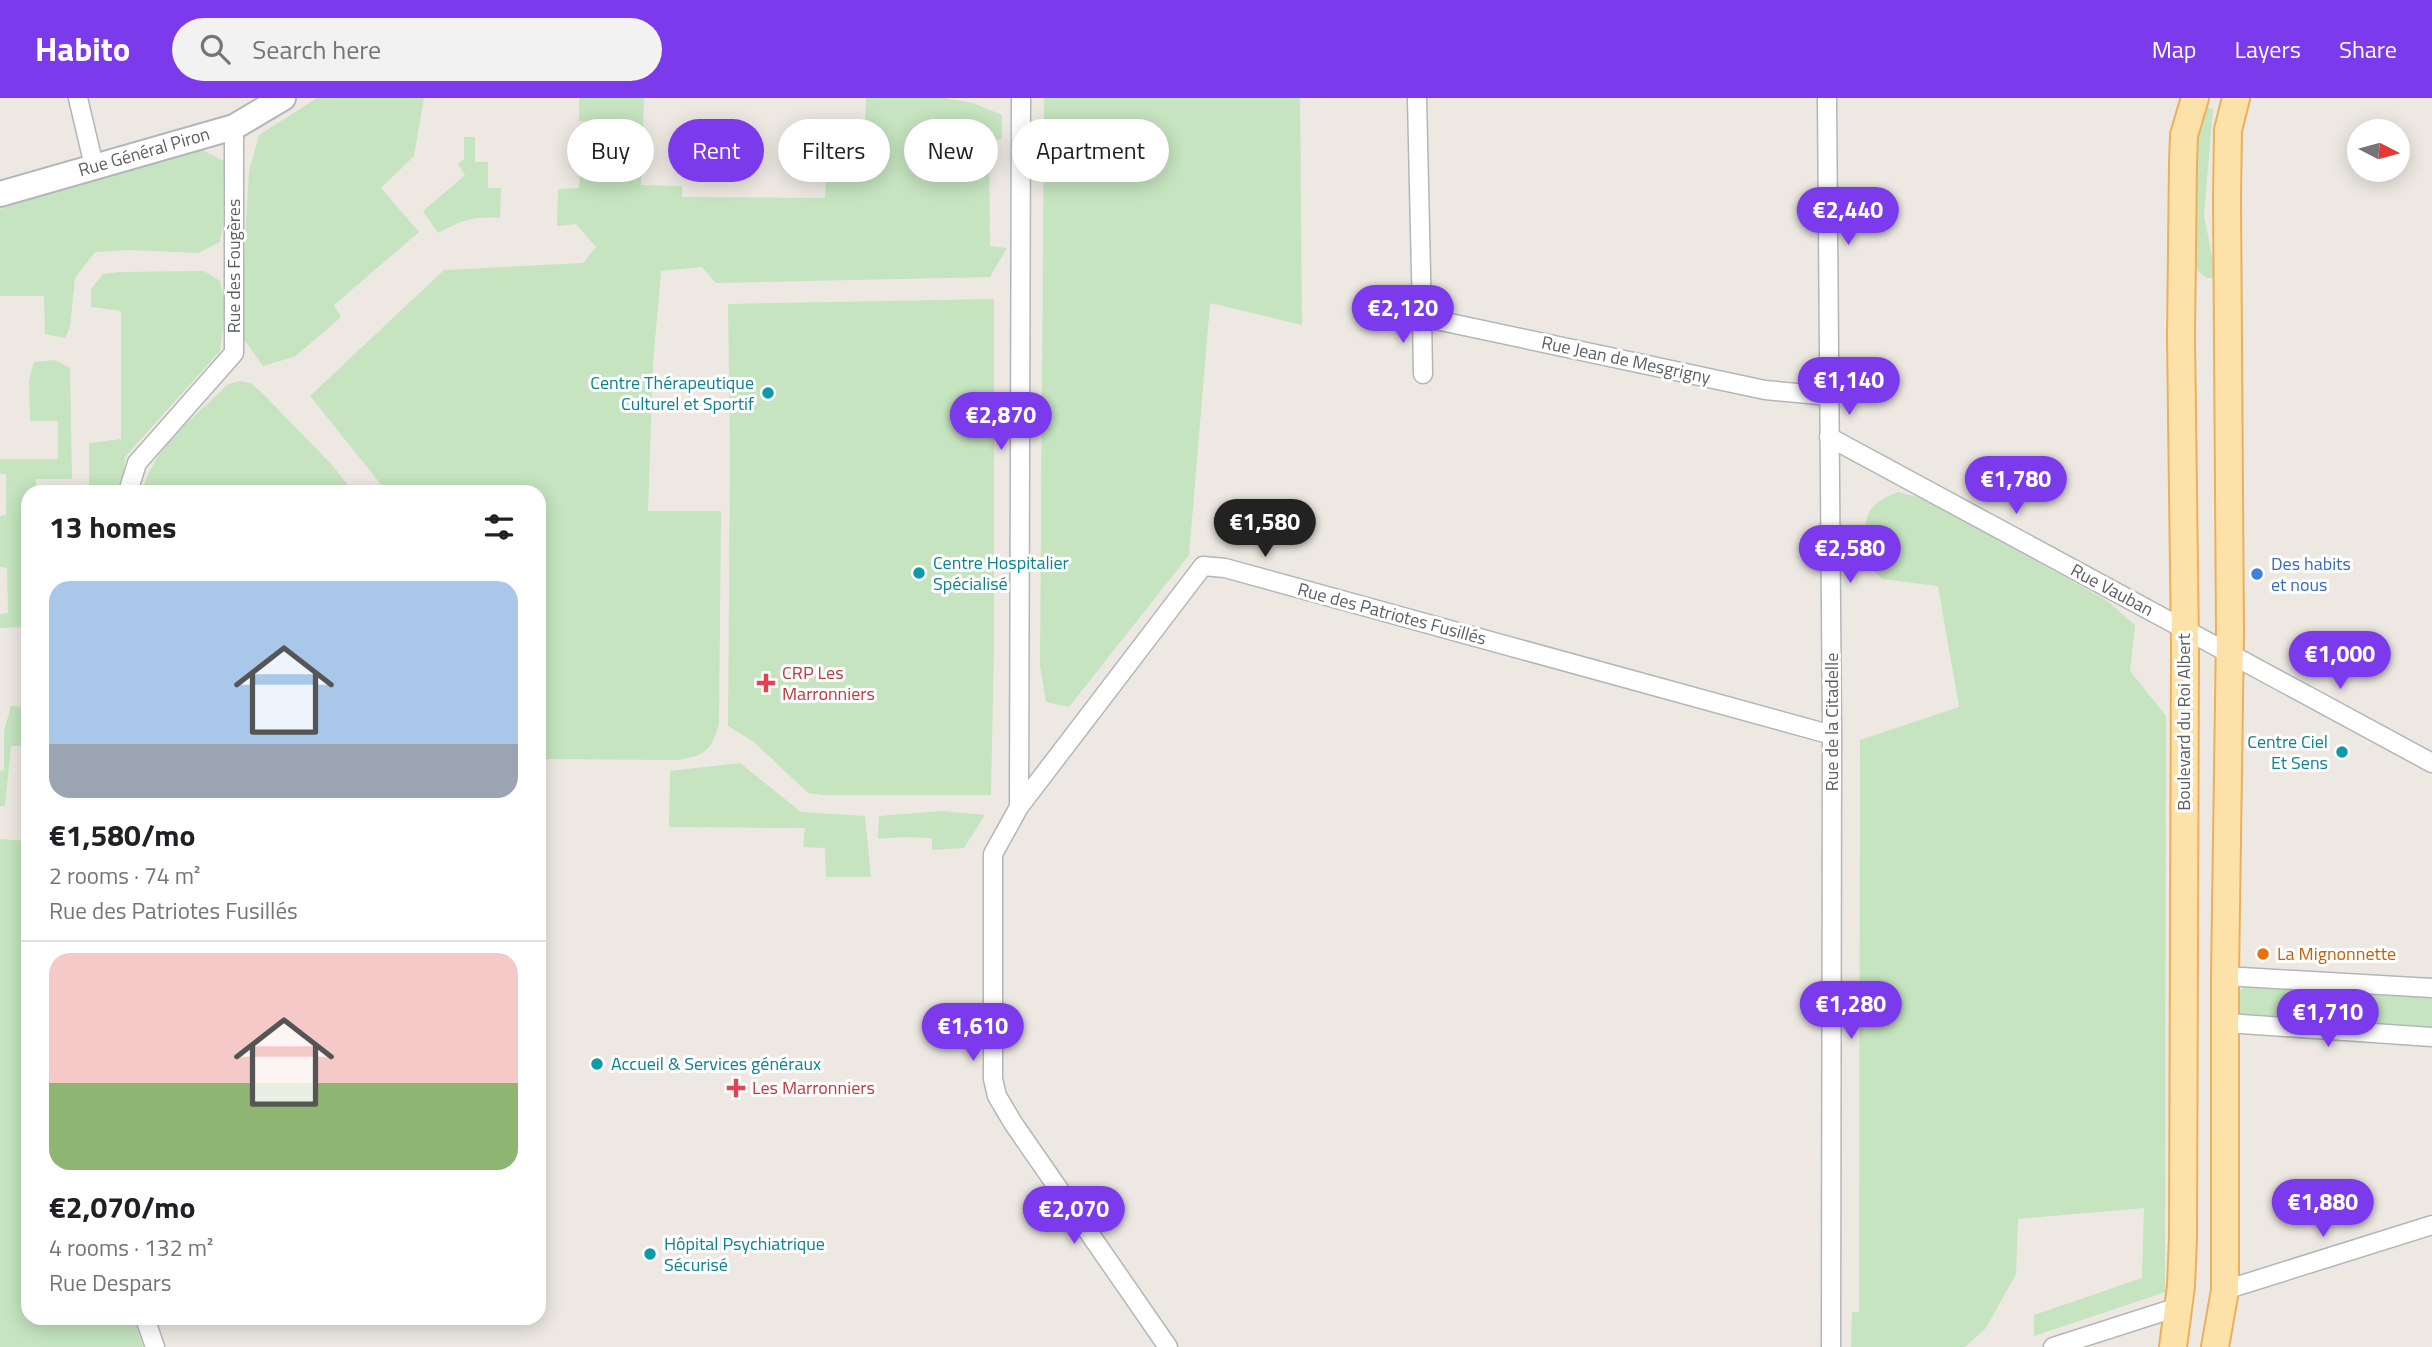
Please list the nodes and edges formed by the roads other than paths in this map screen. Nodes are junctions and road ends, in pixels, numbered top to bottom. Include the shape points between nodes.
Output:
1 (78, 98) edge
2 (283, 98) edge
3 (1021, 98) edge
4 (1417, 98) edge
5 (1827, 98) edge
6 (2195, 98) edge
7 (2236, 98) edge
8 (234, 127) junction
9 (94, 166) junction
10 (0, 194) edge
11 (1422, 317) junction
12 (1423, 374) dead end
13 (1830, 396) junction
14 (1829, 437) junction
15 (130, 485) edge
16 (2184, 629) junction
17 (2230, 653) junction
18 (1832, 735) junction
19 (2432, 763) edge
20 (1019, 807) junction
21 (2225, 976) junction
22 (2432, 988) edge
23 (2226, 1023) junction
24 (2432, 1037) edge
25 (2432, 1225) edge
26 (2225, 1290) junction
27 (2178, 1307) junction
28 (147, 1325) edge
29 (155, 1347) edge
30 (1168, 1347) edge
31 (1831, 1347) edge
32 (2053, 1347) edge
33 (2173, 1347) edge
34 (2215, 1347) edge

1 - 9 street
2 - 8 street, Rue Général Piron
3 - 20 street, Rue des Patriotes Fusillés
4 - 11 street
5 - 13 street, Rue de la Citadelle
6 - 16 main road, Boulevard du Roi Albert via 2184,135 2183,163
7 - 17 main road via 2228,130 2227,198
8 - 9 street, Rue Général Piron
8 - 15 street, Rue des Fougères via 234,353 137,463
9 - 10 street, Rue Général Piron
11 - 12 street
11 - 13 street, Rue Jean de Mesgrigny via 1765,390
13 - 14 street, Rue de la Citadelle
14 - 16 street, Rue Vauban
14 - 18 street, Rue de la Citadelle
16 - 17 street, Rue Vauban
16 - 27 main road, Boulevard du Roi Albert via 2183,1238
17 - 19 street, Rue Vauban
17 - 21 main road
18 - 20 street, Rue des Patriotes Fusillés via 1225,568 1203,566
18 - 31 street, Rue de la Citadelle
20 - 30 street, Rue des Patriotes Fusillés via 993,855 993,1079 997,1096
21 - 22 street
21 - 23 main road
23 - 24 street
23 - 26 main road
25 - 26 street
26 - 34 main road
27 - 32 street
27 - 33 main road, Boulevard du Roi Albert
28 - 29 street

